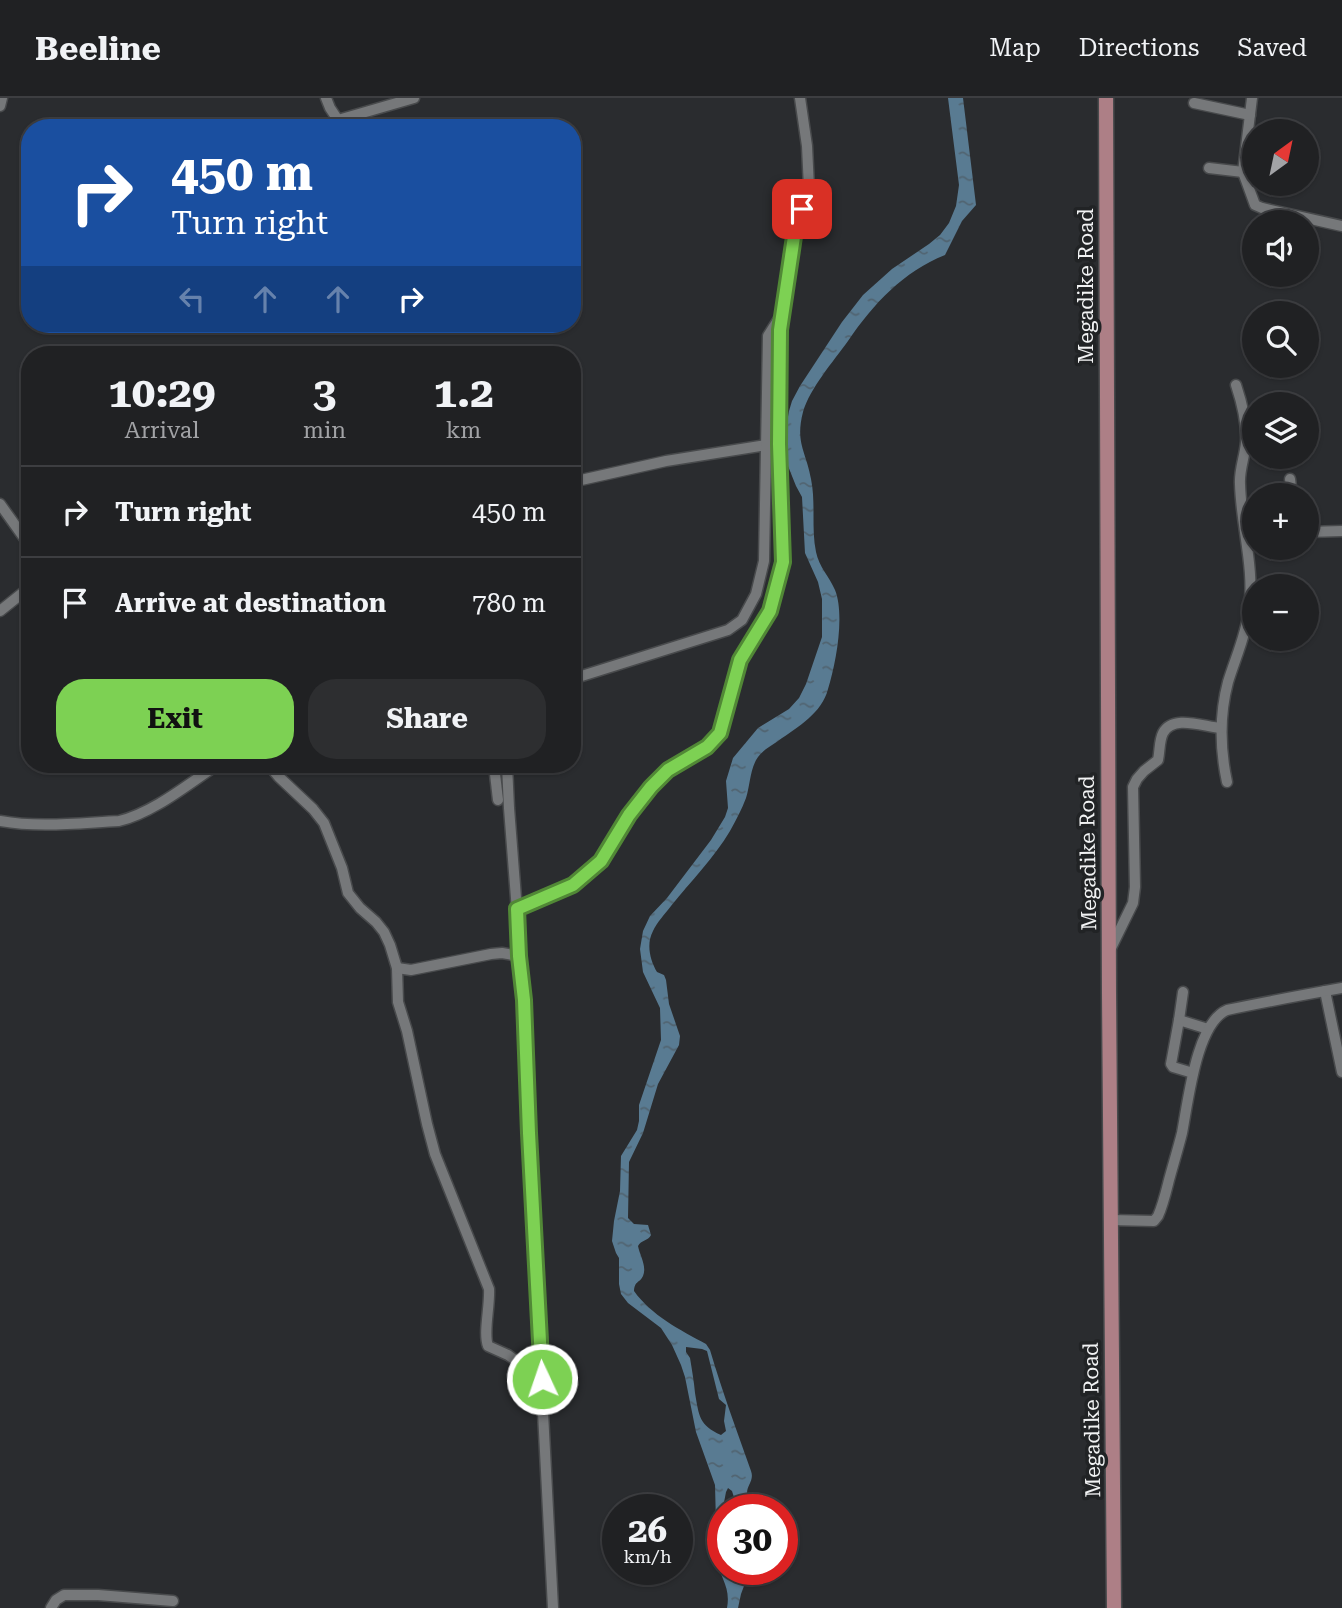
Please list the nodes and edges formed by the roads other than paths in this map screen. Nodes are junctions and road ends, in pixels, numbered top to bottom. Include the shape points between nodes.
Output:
1 (2, 98) edge
2 (326, 98) edge
3 (414, 98) edge
4 (800, 98) edge
5 (1106, 98) edge
6 (1252, 98) edge
7 (1194, 103) dead end
8 (0, 106) edge
9 (1250, 115) junction
10 (337, 119) edge
11 (341, 119) edge
12 (1250, 119) edge
13 (1209, 168) dead end
14 (1242, 172) edge
15 (1251, 196) edge
16 (1342, 226) edge
17 (782, 313) junction
18 (1236, 384) dead end
19 (766, 445) junction
20 (1290, 479) dead end
21 (581, 480) edge
22 (1290, 483) edge
23 (0, 504) edge
24 (1342, 531) edge
25 (1319, 532) edge
26 (21, 533) edge
27 (21, 594) edge
28 (0, 611) edge
29 (581, 676) edge
30 (1221, 728) junction
31 (204, 773) edge
32 (276, 773) edge
33 (507, 773) edge
34 (495, 774) dead end
35 (1227, 782) dead end
36 (498, 800) dead end
37 (0, 821) edge
38 (517, 909) junction
39 (1110, 950) junction
40 (519, 956) junction
41 (397, 968) junction
42 (1342, 988) edge
43 (1325, 991) junction
44 (1183, 992) dead end
45 (1179, 1020) junction
46 (1208, 1029) junction
47 (1342, 1072) edge
48 (1193, 1073) junction
49 (1111, 1220) junction
50 (542, 1379) junction
51 (173, 1601) dead end
52 (51, 1608) edge
53 (554, 1608) edge
54 (1114, 1608) edge

1 - 8 street
2 - 10 street
3 - 11 street
4 - 17 street via 809,188 795,230
5 - 39 main road, Megadike Road
6 - 9 street
7 - 9 street
9 - 12 street
13 - 14 street
15 - 16 street via 1258,207
17 - 19 street via 768,336
17 - 38 street via 779,444 783,562 770,611 740,660 720,733 651,787 601,861 573,885
18 - 30 street via 1246,430 1240,483 1251,578 1249,611
19 - 21 street
19 - 29 street via 764,561 756,594 742,620 697,641
20 - 22 street
23 - 26 street
24 - 25 street
27 - 28 street
30 - 35 street
30 - 39 street via 1187,722 1170,725 1157,760 1135,782 1134,895
31 - 37 street via 148,809 119,821 48,825
32 - 41 street via 324,823 348,893 384,932
33 - 38 street
34 - 36 street
38 - 40 street
39 - 49 main road, Megadike Road
40 - 41 street via 491,954 411,970
40 - 50 street
41 - 50 street via 398,1002 435,1154 489,1289 485,1338 488,1346
42 - 43 street
43 - 46 street via 1227,1010
43 - 47 street
44 - 45 street
45 - 46 street
45 - 48 street via 1171,1064
46 - 48 street
48 - 49 street via 1158,1216 1154,1221
49 - 54 main road, Megadike Road
50 - 53 street
51 - 52 street via 64,1595

